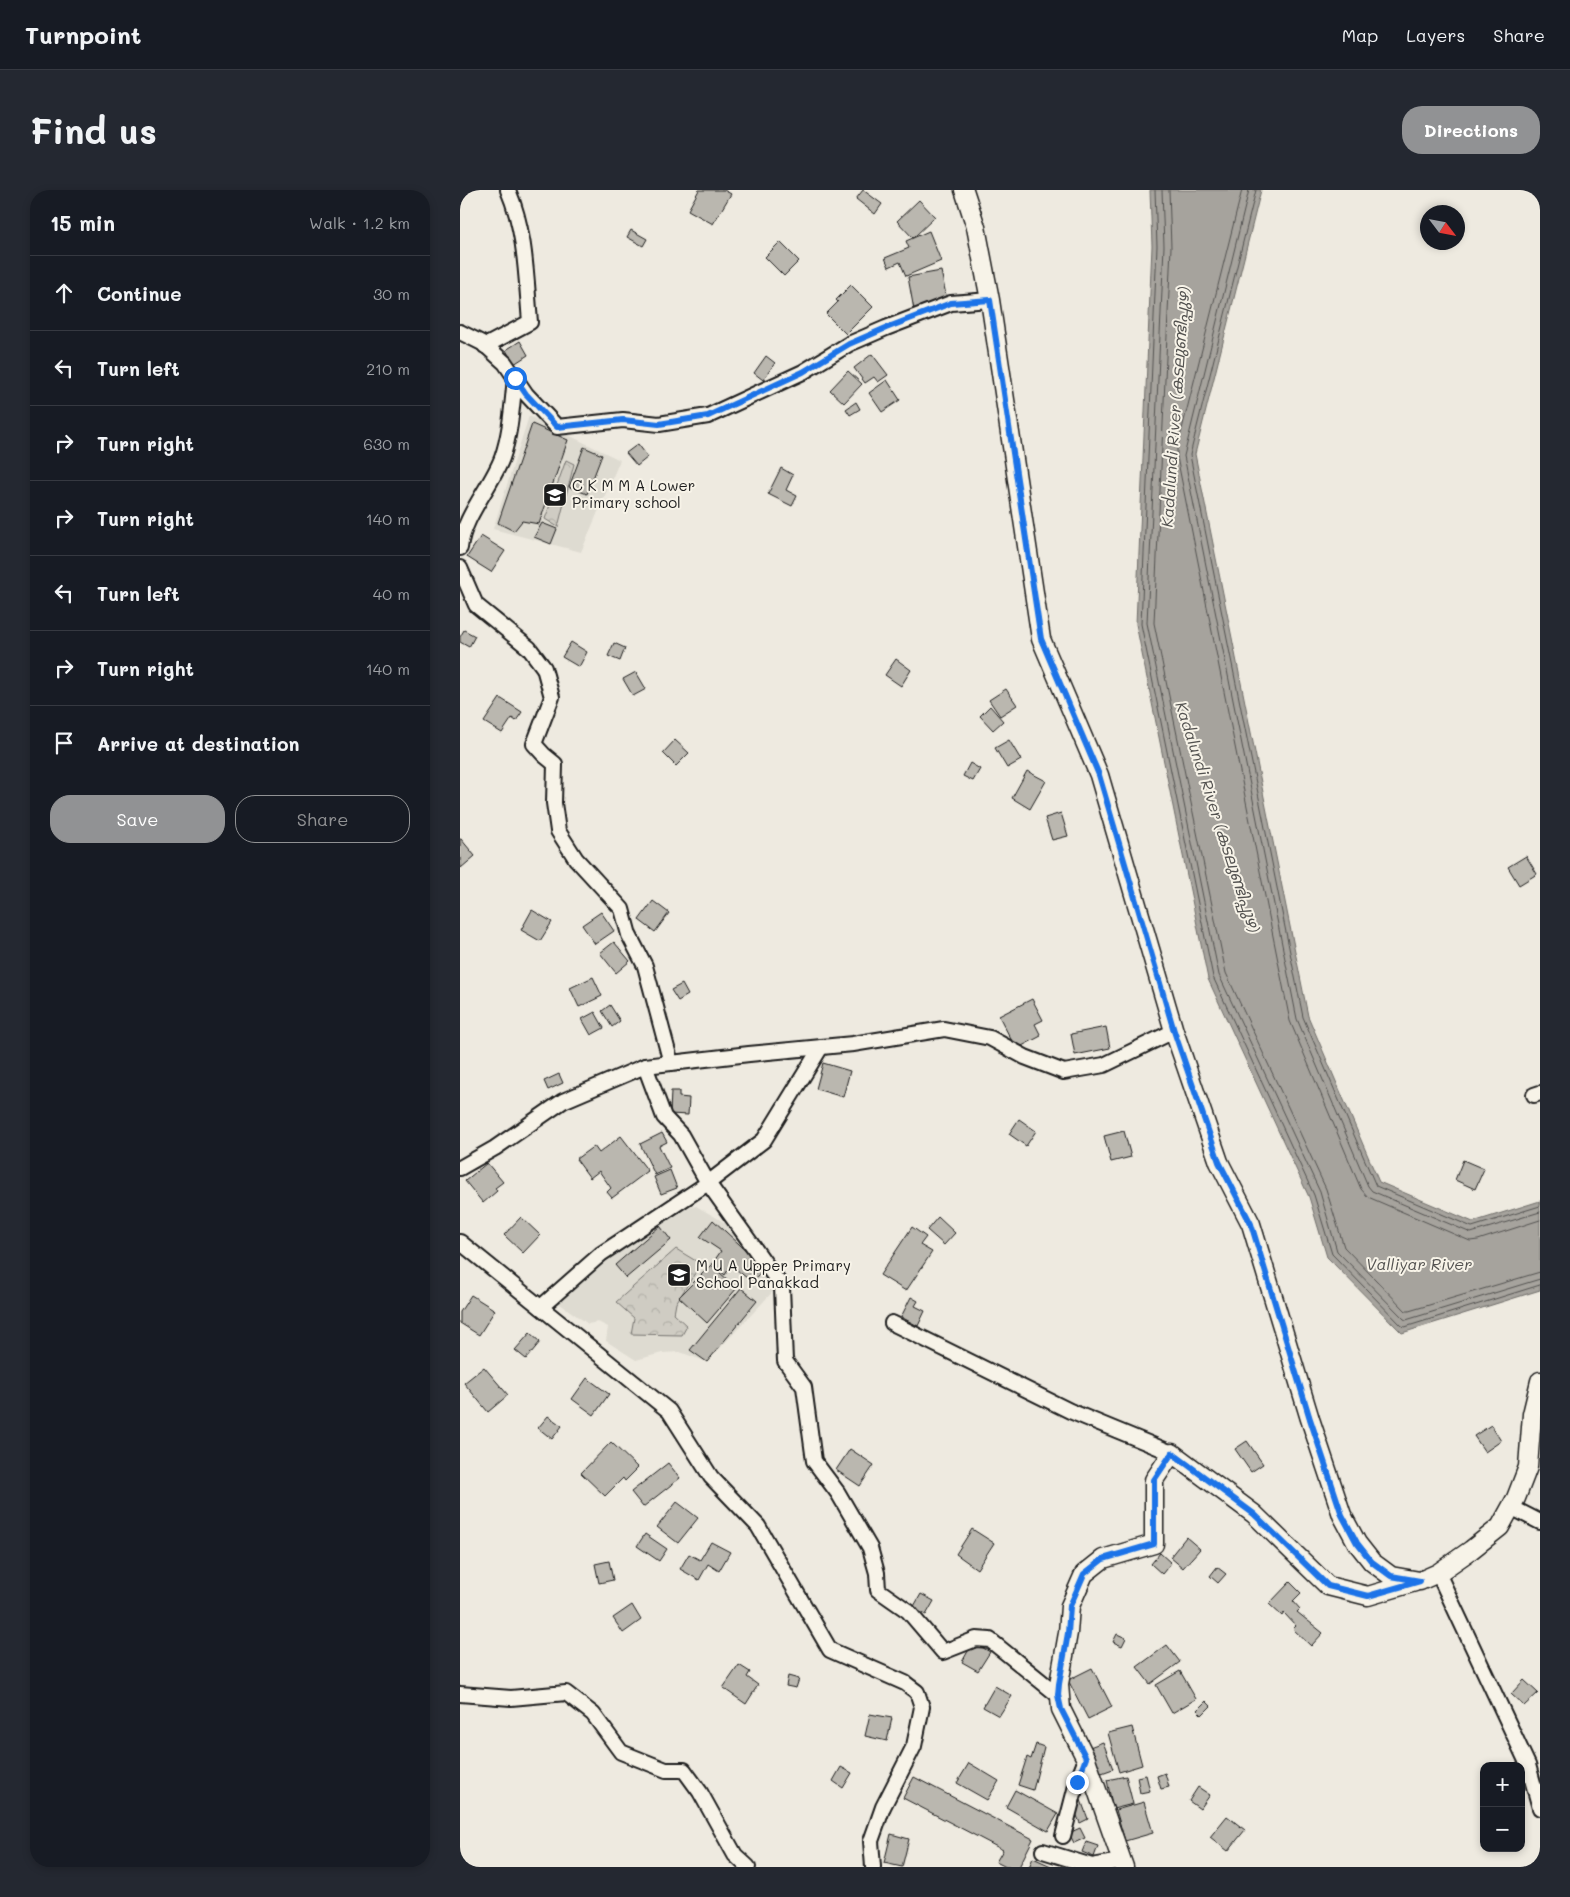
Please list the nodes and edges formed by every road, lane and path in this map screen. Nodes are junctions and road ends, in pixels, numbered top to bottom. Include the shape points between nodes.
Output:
1 (508, 190) edge
2 (964, 190) edge
3 (990, 300) junction
4 (460, 332) edge
5 (485, 346) junction
6 (515, 378) junction
7 (460, 548) edge
8 (460, 568) edge
9 (1174, 1031) junction
10 (821, 1047) junction
11 (671, 1063) junction
12 (645, 1066) junction
13 (460, 1168) edge
14 (708, 1183) junction
15 (460, 1242) edge
16 (541, 1307) junction
17 (892, 1323) dead end
18 (1540, 1381) edge
19 (1172, 1453) junction
20 (1511, 1507) junction
21 (1540, 1522) edge
22 (1438, 1573) junction
23 (1420, 1581) junction
24 (460, 1694) edge
25 (1058, 1695) junction
26 (1086, 1758) junction
27 (1540, 1808) edge
28 (1063, 1836) dead end
29 (1043, 1851) dead end
30 (1123, 1864) edge
31 (748, 1867) edge
32 (872, 1867) edge

1 - 5 street via 523,236 530,322
2 - 3 main road via 976,227
3 - 6 street via 951,303 886,328 849,344 803,372 708,416 692,419 659,424 623,420 557,427
3 - 9 main road via 1041,639 1099,775
4 - 5 street
5 - 6 street via 505,363
6 - 7 street via 509,432 501,458 466,527
8 - 11 street via 476,605 529,648 544,668 552,697 534,744 555,764 554,803 558,832 576,859 622,909 629,935 645,966
9 - 10 street via 1104,1064 1064,1072 990,1038 944,1029
9 - 23 main road via 1219,1162 1251,1224 1342,1515 1372,1562 1391,1576
10 - 11 street
10 - 14 street via 764,1140
11 - 12 street
12 - 13 street via 563,1101
12 - 14 street via 664,1117 681,1135
14 - 16 street via 601,1254
14 - 25 street via 782,1288 785,1361 804,1387 814,1462 838,1493 870,1548 878,1590 908,1611 943,1652 976,1639 990,1640
15 - 16 street
16 - 32 street via 669,1411 711,1477 758,1526 830,1650 905,1683 917,1692 922,1707 914,1746 871,1841
17 - 19 street via 1070,1411
18 - 20 main road via 1532,1414 1528,1467
19 - 23 main road via 1254,1514 1328,1586 1368,1596
19 - 25 main road via 1154,1480 1154,1544 1103,1559 1084,1574 1070,1606
20 - 21 street
20 - 22 main road via 1500,1527
22 - 23 main road
22 - 27 street via 1528,1765
24 - 31 street via 511,1698 566,1693 593,1714 621,1752 666,1770 684,1770 735,1855
25 - 26 main road via 1061,1709
26 - 28 street
26 - 30 main road
29 - 30 street via 1092,1866

